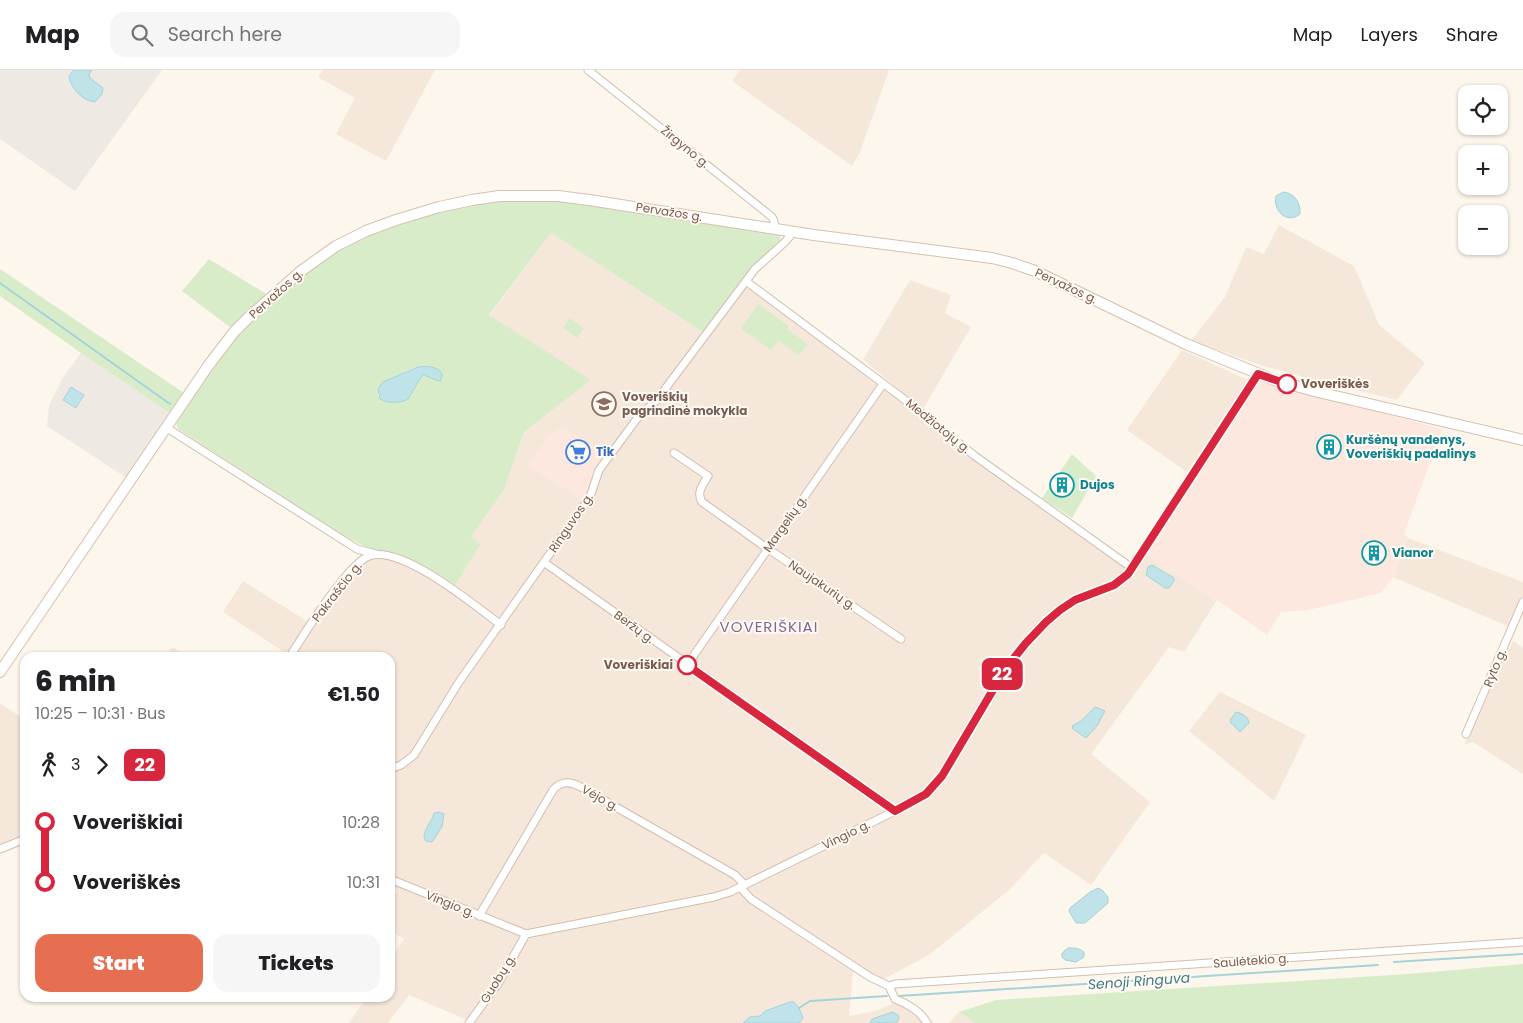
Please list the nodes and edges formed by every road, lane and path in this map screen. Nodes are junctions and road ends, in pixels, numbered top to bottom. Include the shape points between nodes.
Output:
1 (588, 70) edge
2 (775, 229) junction
3 (792, 231) junction
4 (746, 282) junction
5 (1258, 374) junction
6 (883, 384) junction
7 (167, 428) junction
8 (1523, 440) edge
9 (674, 453) dead end
10 (768, 548) junction
11 (357, 549) junction
12 (378, 554) junction
13 (359, 562) junction
14 (545, 563) junction
15 (1132, 568) junction
16 (1523, 602) edge
17 (501, 624) junction
18 (901, 639) dead end
19 (294, 652) edge
20 (687, 665) junction
21 (0, 672) edge
22 (1466, 734) dead end
23 (395, 767) edge
24 (895, 811) junction
25 (20, 841) edge
26 (0, 849) edge
27 (395, 881) edge
28 (743, 886) junction
29 (479, 916) junction
30 (526, 934) junction
31 (1523, 942) edge
32 (889, 986) junction
33 (469, 1023) edge
34 (927, 1023) edge

1 - 2 street, Žirgyno g. via 772,217
2 - 3 main road, Pervažos g.
2 - 7 main road, Pervažos g. via 589,200 529,195 472,200 396,220 351,238 319,256 249,317 222,348
3 - 4 street, Ringuvos g.
3 - 5 main road, Pervažos g. via 1012,263
4 - 6 street, Medžiotojų g.
4 - 14 street, Ringuvos g. via 656,401 639,416 606,460 599,470 590,498
5 - 8 main road, Pervažos g. via 1318,392
5 - 15 street, Vingio g.
6 - 10 street, Margelių g.
6 - 15 street, Medžiotojų g. via 975,456
7 - 11 street
7 - 21 main road, Pervažos g.
9 - 10 street, Naujakurių g. via 708,476 699,492 702,502
10 - 18 street, Naujakurių g.
10 - 20 street, Margelių g.
11 - 12 street
11 - 13 street
12 - 13 street, Pakraščio g.
12 - 17 street via 419,568
13 - 19 street, Pakraščio g. via 326,602
14 - 17 street, Ringuvos g.
14 - 20 street, Beržų g.
15 - 24 street, Vingio g. via 1122,580 1075,600 1039,629 1006,668 942,776 926,794
16 - 22 street, Ryto g.
17 - 23 street, Ringuvos g. via 458,682 414,755
20 - 24 street, Beržų g.
24 - 28 street, Vingio g.
25 - 26 street
27 - 29 street, Vingio g.
28 - 29 street, Vėjo g. via 735,875 567,782 553,790
28 - 30 street, Vingio g. via 705,898
28 - 32 street via 750,899
29 - 30 street, Vingio g.
30 - 33 street, Guobų g. via 499,982
31 - 32 street, Saulėtekio g.
32 - 34 street via 895,999

